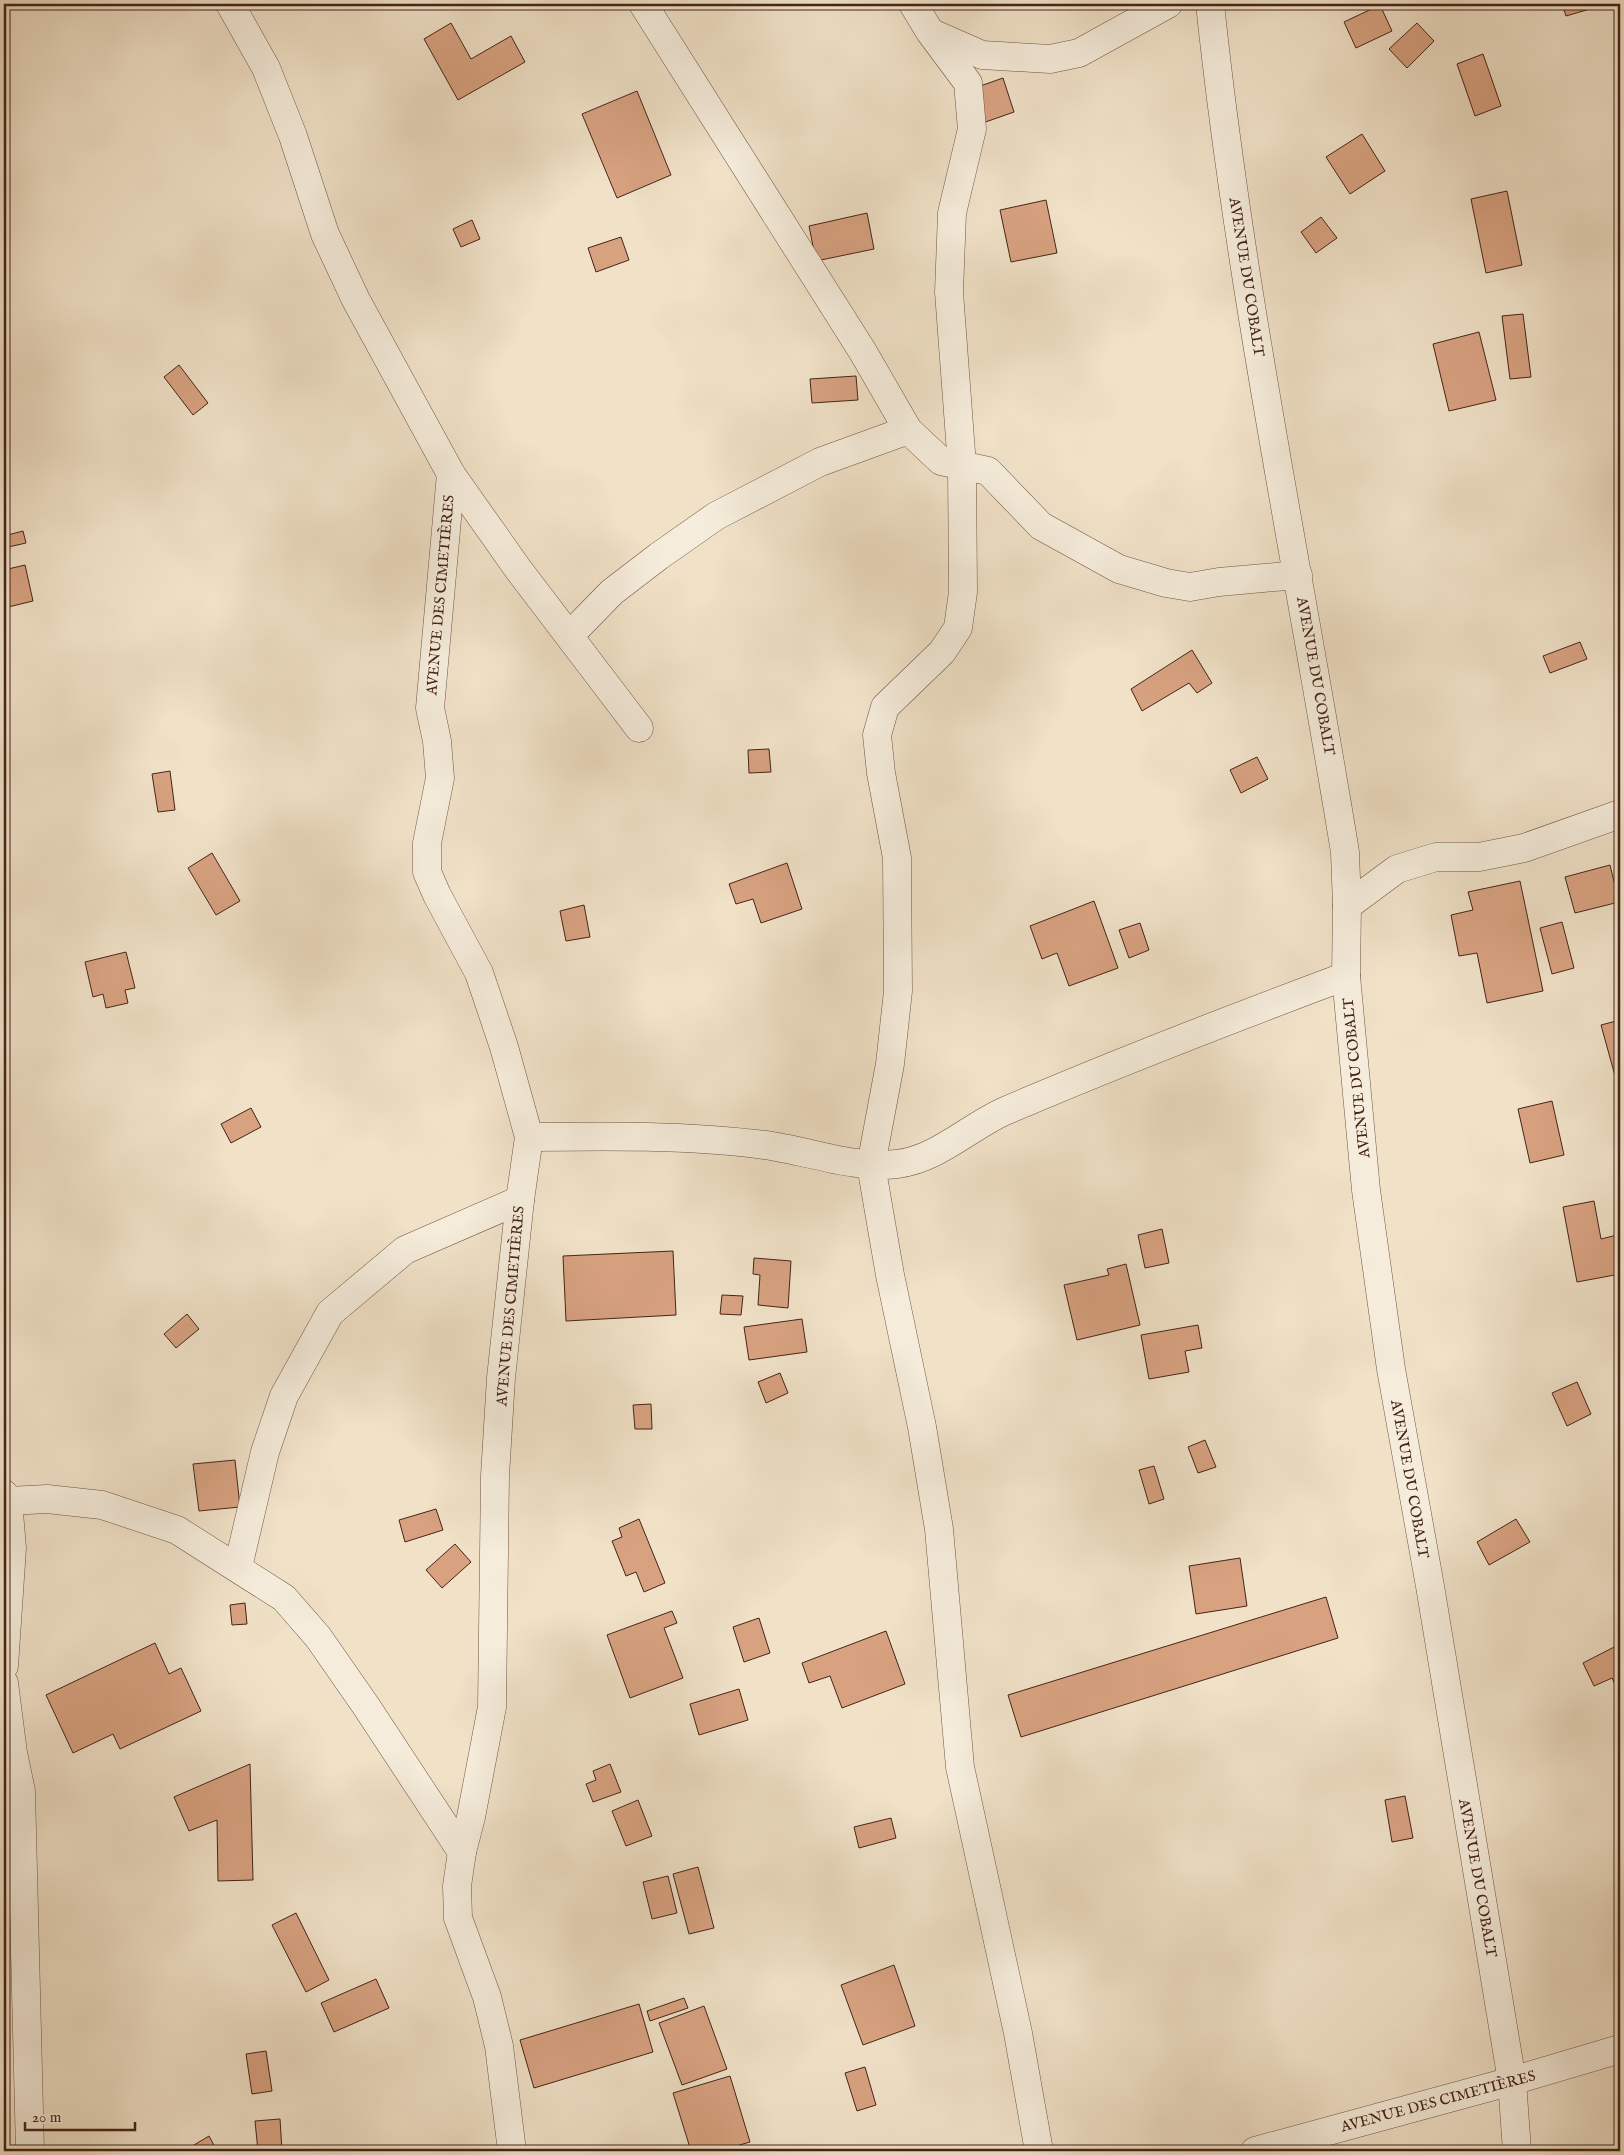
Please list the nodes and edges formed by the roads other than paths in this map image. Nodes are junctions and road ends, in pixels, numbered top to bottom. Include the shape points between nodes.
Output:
1 (230, 4) edge
2 (644, 4) edge
3 (913, 4) edge
4 (1168, 4) edge
5 (1210, 4) edge
6 (930, 32) junction
7 (908, 430) junction
8 (962, 466) junction
9 (451, 474) junction
10 (1298, 575) junction
11 (570, 635) junction
12 (639, 728) dead end
13 (1620, 814) edge
14 (1347, 906) junction
15 (1346, 976) junction
16 (529, 1137) junction
17 (871, 1166) junction
18 (520, 1200) junction
19 (6, 1498) edge
20 (238, 1567) junction
21 (4, 1666) edge
22 (4, 1683) edge
23 (462, 1852) junction
24 (13, 1889) edge
25 (1620, 2049) edge
26 (1512, 2081) junction
27 (30, 2151) edge
28 (512, 2151) edge
29 (1039, 2151) edge
30 (1255, 2151) edge
31 (1517, 2151) edge

1 - 9 street via 266,68 293,136 325,234 356,300
2 - 7 street via 863,352
3 - 6 street
4 - 6 street via 1079,53 1050,59 982,55
5 - 10 street, AVENUE DU COBALT via 1222,119
6 - 8 street via 968,83 972,129 952,213 949,292
7 - 8 street via 941,461
7 - 11 street via 820,462 716,516 612,592
8 - 10 street via 988,471 1041,526 1119,569 1190,587
8 - 17 street via 963,592 958,628 942,652 885,707 876,735 897,858 898,991 890,1064
9 - 11 street via 518,569
9 - 16 street, AVENUE DES CIMETIÈRES via 430,708 440,778 427,844 427,872 479,973 504,1046
10 - 14 street, AVENUE DU COBALT via 1345,852
11 - 12 street
13 - 14 street via 1524,848 1479,857 1436,857 1397,869
14 - 15 street, AVENUE DU COBALT
15 - 17 street via 1176,1039 1002,1113 927,1156 900,1164
15 - 26 street, AVENUE DU COBALT via 1366,1190 1391,1369
16 - 17 street via 665,1136 767,1145
16 - 18 street, AVENUE DES CIMETIÈRES
17 - 29 street via 940,1530 960,1767 1018,2033
18 - 20 street via 405,1250 330,1313 284,1396 265,1452
18 - 23 street, AVENUE DES CIMETIÈRES via 496,1466 492,1707
19 - 20 street via 102,1505 177,1530
19 - 21 street via 12,1548
20 - 23 street via 284,1598 318,1637
22 - 24 street via 21,1791
23 - 28 street, AVENUE DES CIMETIÈRES via 457,1886 458,1918 487,1997 499,2046
24 - 27 street
25 - 26 street, AVENUE DES CIMETIÈRES
26 - 30 street, AVENUE DES CIMETIÈRES
26 - 31 street, AVENUE DU COBALT

